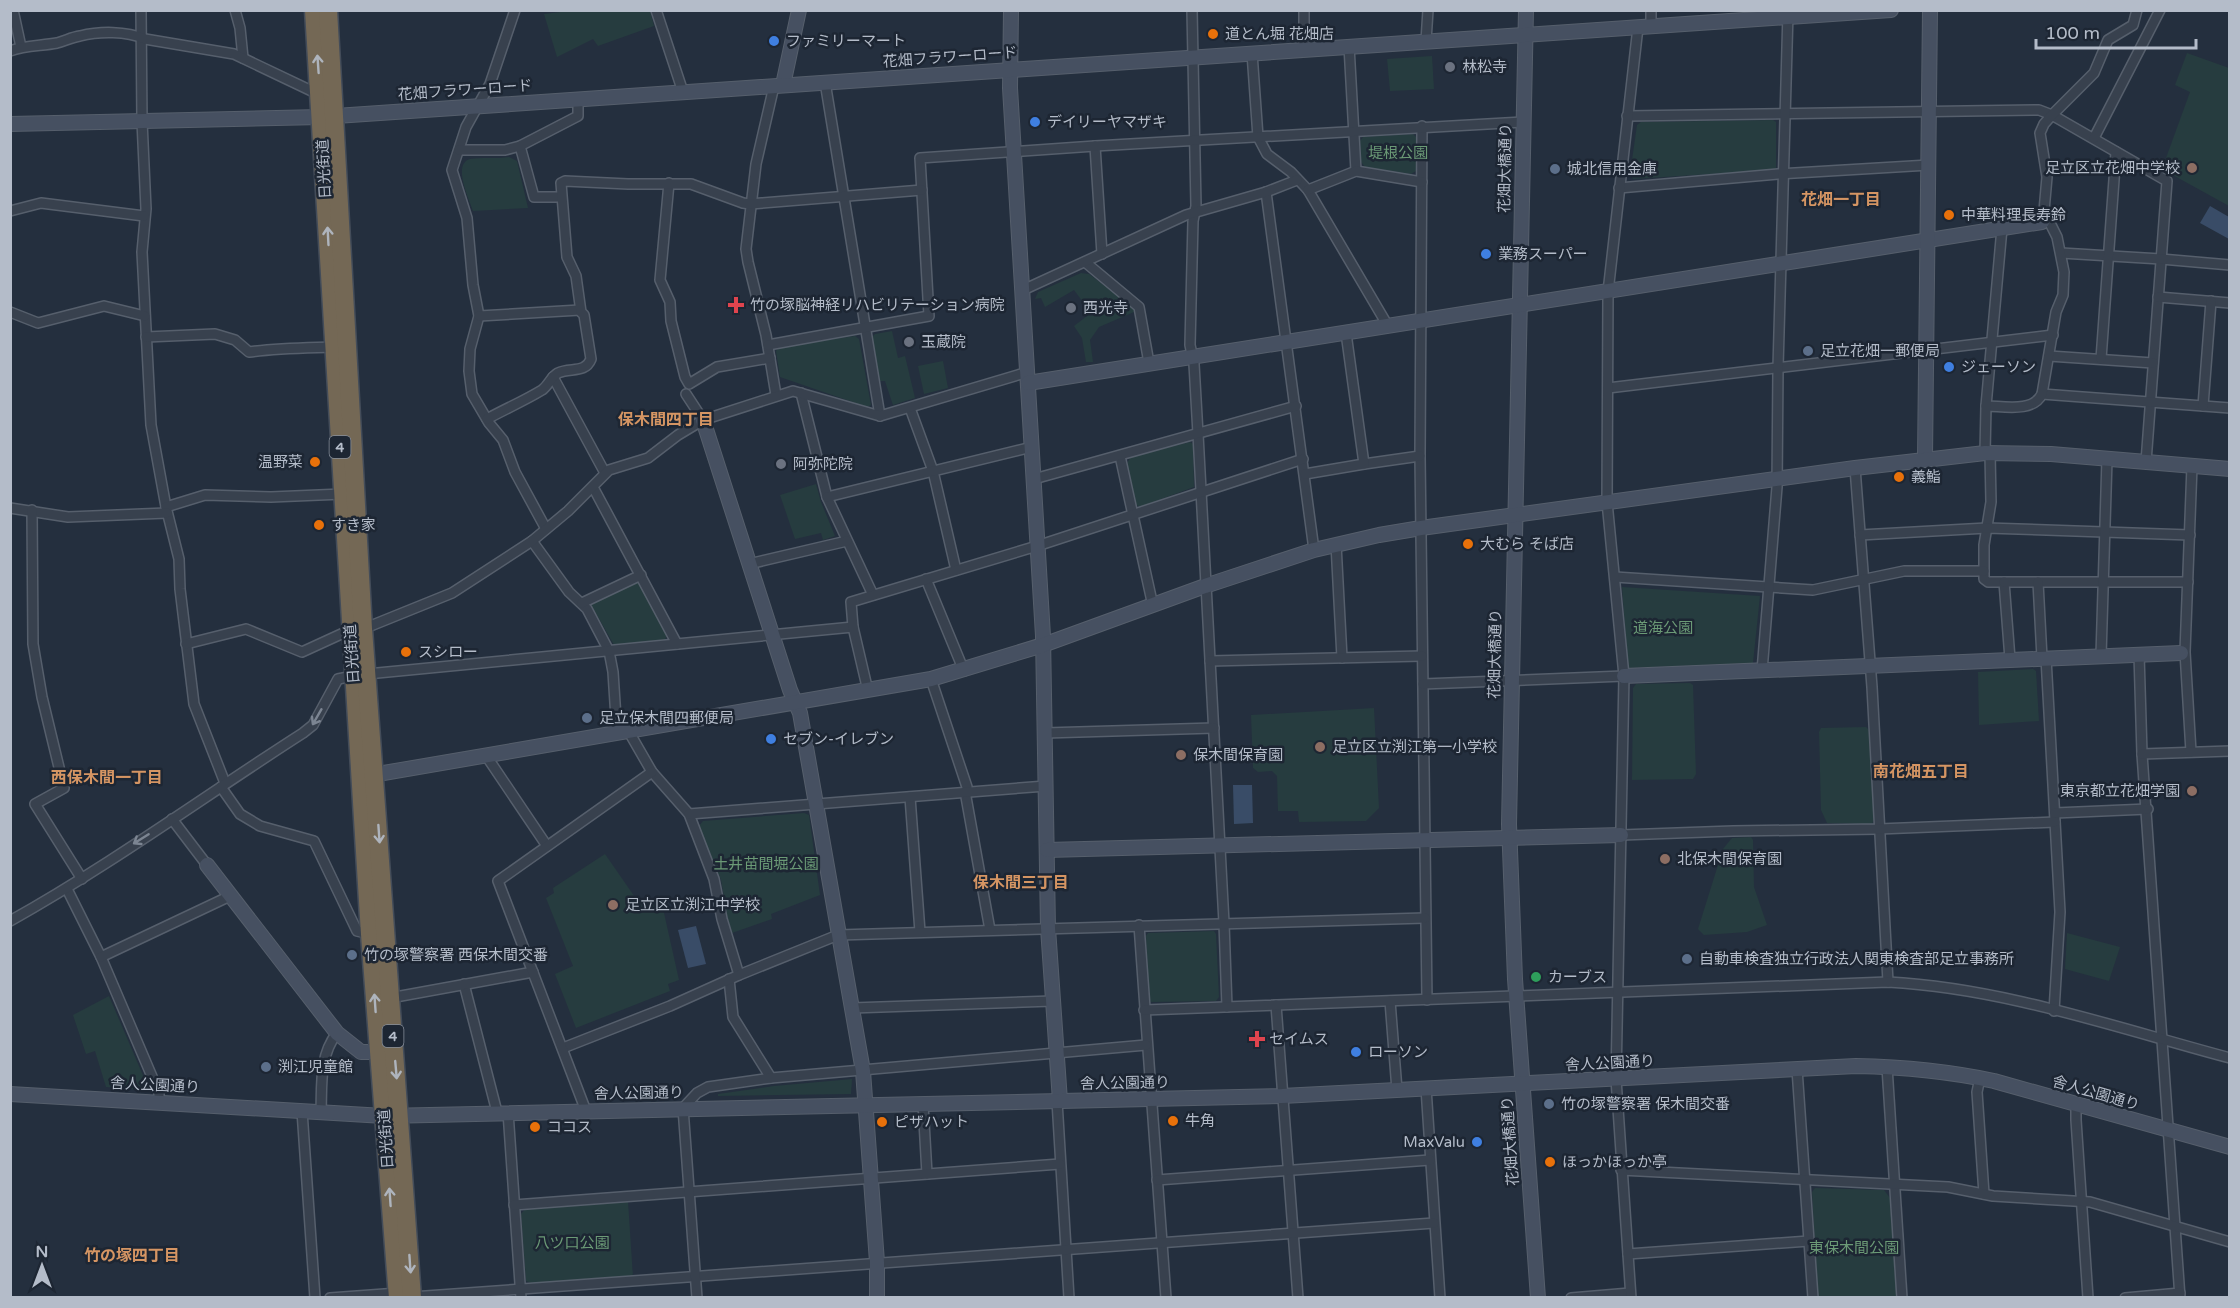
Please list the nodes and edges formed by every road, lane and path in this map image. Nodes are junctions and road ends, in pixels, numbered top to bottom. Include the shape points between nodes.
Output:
1 (13, 10) edge
2 (141, 10) edge
3 (235, 10) edge
4 (314, 10) edge
5 (328, 10) edge
6 (515, 10) edge
7 (656, 10) edge
8 (799, 10) edge
9 (1011, 10) edge
10 (1192, 10) edge
11 (1304, 10) edge
12 (1428, 10) edge
13 (1526, 10) edge
14 (1652, 10) edge
15 (1891, 10) edge
16 (1930, 10) edge
17 (2137, 10) edge
18 (2160, 10) edge
19 (1788, 14) edge
20 (1644, 27) junction
21 (1525, 34) junction
22 (141, 37) junction
23 (1426, 41) junction
24 (1349, 46) junction
25 (21, 47) junction
26 (1304, 49) junction
27 (10, 51) edge
28 (1252, 53) junction
29 (1194, 57) junction
30 (243, 58) junction
31 (1010, 69) junction
32 (825, 82) junction
33 (779, 85) junction
34 (683, 92) junction
35 (320, 95) junction
36 (578, 99) junction
37 (478, 106) junction
38 (1930, 111) junction
39 (1785, 113) junction
40 (2052, 115) junction
41 (328, 116) junction
42 (1627, 116) junction
43 (142, 121) junction
44 (1523, 122) junction
45 (10, 124) edge
46 (1422, 126) junction
47 (1353, 130) junction
48 (1258, 137) junction
49 (2094, 138) junction
50 (1195, 140) junction
51 (520, 146) junction
52 (1095, 146) junction
53 (459, 150) junction
54 (1014, 152) junction
55 (2116, 152) junction
56 (1929, 165) junction
57 (1356, 171) junction
58 (1783, 174) junction
59 (1297, 180) junction
60 (1422, 182) junction
61 (669, 183) junction
62 (1619, 188) junction
63 (922, 190) junction
64 (1308, 190) junction
65 (1266, 192) junction
66 (843, 195) junction
67 (561, 197) junction
68 (750, 204) junction
69 (10, 211) edge
70 (1195, 212) junction
71 (144, 216) junction
72 (2045, 221) junction
73 (2002, 228) junction
74 (1927, 241) junction
75 (2061, 253) junction
76 (1102, 254) junction
77 (2109, 256) junction
78 (2161, 259) junction
79 (1084, 262) junction
80 (1781, 264) junction
81 (2229, 265) edge
82 (1023, 290) junction
83 (1608, 292) junction
84 (2158, 297) junction
85 (2211, 302) junction
86 (2229, 303) edge
87 (1520, 306) junction
88 (580, 309) junction
89 (10, 312) edge
90 (145, 316) junction
91 (479, 316) junction
92 (1421, 320) junction
93 (1388, 326) junction
94 (864, 327) junction
95 (1347, 333) junction
96 (2053, 335) junction
97 (146, 337) junction
98 (1286, 343) junction
99 (1992, 343) junction
100 (768, 345) junction
101 (334, 347) junction
102 (1926, 350) junction
103 (2049, 356) junction
104 (1192, 357) junction
105 (770, 358) junction
106 (2101, 359) junction
107 (1149, 363) junction
108 (2153, 363) junction
109 (1778, 368) junction
110 (553, 377) junction
111 (1028, 378) junction
112 (1608, 388) junction
113 (801, 393) junction
114 (686, 394) dead end
115 (2042, 394) junction
116 (777, 395) junction
117 (2150, 401) junction
118 (1986, 405) junction
119 (1296, 406) junction
120 (2203, 406) junction
121 (910, 408) junction
122 (2229, 408) edge
123 (879, 416) junction
124 (487, 419) junction
125 (703, 420) junction
126 (1198, 434) junction
127 (1032, 447) junction
128 (1988, 453) junction
129 (1120, 456) junction
130 (1420, 456) junction
131 (1925, 458) junction
132 (1303, 459) junction
133 (2107, 459) junction
134 (2146, 462) junction
135 (1364, 464) junction
136 (2192, 466) junction
137 (1855, 468) junction
138 (2229, 469) edge
139 (933, 471) junction
140 (605, 473) junction
141 (1305, 474) junction
142 (1034, 479) junction
143 (1777, 479) junction
144 (593, 487) junction
145 (1200, 492) junction
146 (343, 494) junction
147 (826, 496) junction
148 (1607, 502) junction
149 (10, 508) edge
150 (32, 510) junction
151 (166, 510) junction
152 (1133, 514) junction
153 (1515, 515) junction
154 (1421, 528) junction
155 (1987, 528) junction
156 (546, 529) junction
157 (2106, 532) junction
158 (1860, 535) junction
159 (2190, 535) junction
160 (532, 541) junction
161 (847, 541) junction
162 (1336, 544) junction
163 (1037, 546) junction
164 (1314, 550) junction
165 (749, 564) junction
166 (956, 570) junction
167 (1984, 571) junction
168 (641, 574) junction
169 (1614, 576) junction
170 (1864, 578) junction
171 (926, 579) junction
172 (2103, 581) junction
173 (2004, 582) junction
174 (2038, 582) junction
175 (2188, 582) junction
176 (1205, 586) junction
177 (1769, 587) junction
178 (873, 595) junction
179 (582, 603) junction
180 (1153, 606) junction
181 (853, 627) junction
182 (357, 629) junction
183 (772, 636) junction
184 (186, 644) junction
185 (677, 644) junction
186 (1043, 645) junction
187 (609, 651) junction
188 (2183, 652) junction
189 (2139, 654) junction
190 (1422, 656) junction
191 (2101, 656) junction
192 (1342, 658) junction
193 (2044, 658) junction
194 (2010, 659) junction
195 (1210, 661) junction
196 (1870, 665) junction
197 (964, 670) junction
198 (1762, 671) junction
199 (360, 675) junction
200 (1624, 676) junction
201 (931, 680) junction
202 (1511, 680) junction
203 (1423, 684) junction
204 (868, 691) junction
205 (795, 704) junction
206 (1214, 728) junction
207 (623, 733) junction
208 (1045, 733) junction
209 (2229, 750) edge
210 (2191, 752) junction
211 (2142, 754) junction
212 (487, 757) junction
213 (652, 772) junction
214 (367, 776) junction
215 (223, 785) junction
216 (1046, 786) junction
217 (967, 792) junction
218 (910, 797) junction
219 (816, 803) junction
220 (2148, 809) junction
221 (689, 814) junction
222 (2055, 818) junction
223 (172, 819) junction
224 (1879, 829) junction
225 (1621, 835) junction
226 (1509, 837) junction
227 (1425, 840) junction
228 (1220, 845) junction
229 (547, 846) junction
230 (1047, 850) junction
231 (207, 865) joint
232 (82, 879) junction
233 (67, 889) junction
234 (230, 896) junction
235 (1425, 918) junction
236 (10, 921) edge
237 (1224, 923) junction
238 (1139, 926) junction
239 (1048, 928) junction
240 (990, 930) junction
241 (920, 932) junction
242 (370, 934) junction
243 (838, 935) junction
244 (101, 957) junction
245 (533, 972) junction
246 (739, 975) junction
247 (729, 979) junction
248 (1888, 982) junction
249 (464, 984) junction
250 (1618, 991) junction
251 (1516, 996) junction
252 (390, 998) junction
253 (1427, 1000) junction
254 (1053, 1001) junction
255 (1390, 1001) junction
256 (1276, 1005) junction
257 (1227, 1007) junction
258 (852, 1008) junction
259 (1144, 1010) junction
260 (2054, 1011) junction
261 (337, 1033) junction
262 (2163, 1040) junction
263 (1146, 1045) junction
264 (563, 1048) junction
265 (379, 1052) junction
266 (1058, 1054) junction
267 (2229, 1058) edge
268 (1887, 1067) junction
269 (1797, 1069) junction
270 (863, 1071) junction
271 (771, 1078) junction
272 (1980, 1078) junction
273 (1616, 1079) junction
274 (1523, 1084) junction
275 (1426, 1088) junction
276 (1396, 1090) junction
277 (10, 1094) edge
278 (1282, 1096) junction
279 (1151, 1100) junction
280 (1058, 1101) junction
281 (159, 1102) junction
282 (923, 1104) junction
283 (2076, 1104) junction
284 (867, 1105) junction
285 (683, 1108) junction
286 (302, 1111) junction
287 (586, 1111) junction
288 (503, 1112) junction
289 (321, 1113) junction
290 (392, 1115) junction
291 (2169, 1130) junction
292 (2229, 1147) edge
293 (1430, 1160) junction
294 (1060, 1164) junction
295 (1287, 1170) junction
296 (1621, 1170) junction
297 (927, 1174) junction
298 (872, 1179) junction
299 (1157, 1180) junction
300 (1805, 1180) junction
301 (1895, 1185) junction
302 (689, 1192) junction
303 (1984, 1194) junction
304 (2082, 1201) junction
305 (514, 1205) junction
306 (1434, 1223) junction
307 (2176, 1227) junction
308 (1292, 1233) junction
309 (1809, 1241) junction
310 (1162, 1242) junction
311 (2229, 1242) edge
312 (1066, 1248) junction
313 (1628, 1254) junction
314 (877, 1262) junction
315 (695, 1276) junction
316 (521, 1294) edge
317 (1630, 1295) edge
318 (2180, 1295) edge
319 (405, 1296) edge
320 (315, 1298) edge
321 (330, 1298) edge
322 (697, 1298) edge
323 (877, 1298) edge
324 (1069, 1298) edge
325 (1166, 1298) edge
326 (1298, 1298) edge
327 (1440, 1298) edge
328 (1538, 1298) edge
329 (1570, 1298) edge
330 (1813, 1298) edge
331 (1902, 1298) edge
332 (2088, 1298) edge
333 (2125, 1298) edge

1 - 25 street
2 - 22 street
3 - 30 street
35 -> 4 highway, 日光街道 / 4
5 - 41 highway, 日光街道 / 4
6 - 37 street via 490,84
7 - 34 street
8 - 33 street
9 - 31 street
10 - 29 street
11 - 26 street
12 - 23 street
13 - 21 street, 花畑大橋通り
14 - 20 street
15 - 19 street, 花畑フラワーロード
16 - 38 street
17 - 40 street via 2133,25 2108,40 2094,74
18 - 49 street
19 - 20 street, 花畑フラワーロード
19 - 39 street
20 - 21 street, 花畑フラワーロード
20 - 42 street
21 - 23 street, 花畑フラワーロード
21 - 44 street, 花畑大橋通り
22 - 25 street via 112,33
22 - 30 street
22 - 43 street
23 - 24 street, 花畑フラワーロード
24 - 26 street, 花畑フラワーロード
24 - 47 street
25 - 27 street
26 - 28 street, 花畑フラワーロード
28 - 29 street, 花畑フラワーロード
28 - 48 street
29 - 31 street, 花畑フラワーロード
29 - 50 street
30 - 35 street
31 - 32 street, 花畑フラワーロード
31 - 54 street
32 - 33 street, 花畑フラワーロード
32 - 66 street
33 - 34 street, 花畑フラワーロード
33 - 68 street via 756,164
34 - 36 street, 花畑フラワーロード
35 - 41 highway, 日光街道 / 4
36 - 37 street, 花畑フラワーロード
36 - 51 street via 578,116
37 - 41 street, 花畑フラワーロード
37 - 53 street
38 - 39 street
38 - 40 street via 2039,110
38 - 56 street
39 - 42 street
39 - 58 street
40 - 49 street
40 - 72 street via 2040,133 2047,177
41 - 43 street, 花畑フラワーロード
101 -> 41 highway, 日光街道 / 4
41 - 182 highway, 日光街道 / 4
42 - 62 street
43 - 45 street, 花畑フラワーロード
43 - 71 street
44 - 46 street
44 - 87 street, 花畑大橋通り
46 - 47 street
46 - 60 street
47 - 48 street
47 - 57 street
48 - 50 street
48 - 59 street via 1267,154
49 - 55 street
50 - 52 street
50 - 70 street
51 - 53 street via 505,150
51 - 67 street via 534,197
52 - 54 street
52 - 76 street
53 - 91 street via 452,170 467,218
54 - 63 street via 920,158
54 - 82 street
55 - 77 street
55 - 78 street via 2167,181
56 - 58 street
56 - 74 street
57 - 60 street
57 - 64 street
58 - 62 street
58 - 80 street
59 - 64 street
59 - 65 street
60 - 92 street
61 - 67 street via 565,181 561,183
61 - 68 street via 691,184
61 - 105 street via 660,280 670,302 671,321 689,384 717,367
62 - 83 street
63 - 66 street
63 - 94 street via 929,316
64 - 93 street
65 - 70 street
65 - 98 street
66 - 68 street
66 - 94 street
67 - 88 street via 567,258 576,276
68 - 100 street via 746,249
69 - 71 street via 41,203
70 - 76 street
70 - 104 street
71 - 90 street
72 - 73 street
72 - 75 street via 2057,237
73 - 74 street
73 - 99 street
74 - 80 street
74 - 102 street
75 - 77 street
75 - 96 street via 2063,295
76 - 79 street
77 - 78 street
77 - 106 street
78 - 81 street
78 - 84 street
79 - 82 street
79 - 107 street via 1139,307
80 - 83 street
80 - 109 street
82 - 111 street
83 - 87 street
83 - 112 street
84 - 85 street
84 - 108 street
85 - 86 street
85 - 120 street
87 - 92 street
87 - 153 street, 花畑大橋通り
88 - 91 street
88 - 110 street via 591,359 583,368
89 - 90 street via 38,323 104,306
90 - 97 street
91 - 124 street via 469,371 472,394
92 - 93 street
92 - 130 street
93 - 95 street
94 - 100 street
94 - 123 street
95 - 98 street
95 - 135 street
96 - 99 street
96 - 103 street
97 - 101 street via 215,334 235,340 249,352 278,347
97 - 151 street via 151,425
98 - 104 street
98 - 119 street
99 - 102 street
99 - 118 street
100 - 105 street
101 - 146 highway, 日光街道 / 4
102 - 109 street
102 - 131 street
103 - 106 street
103 - 115 street
104 - 107 street
104 - 126 street
105 - 116 street
106 - 108 street
107 - 111 street
108 - 117 street
109 - 112 street
109 - 143 street
110 - 124 street via 545,388
110 - 140 street
111 - 121 street
111 - 127 street
112 - 148 street
113 - 116 street
113 - 123 street
113 - 147 street
114 - 125 street
115 - 117 street
115 - 118 street via 2031,405
116 - 125 street
117 - 120 street
117 - 134 street
118 - 128 street
119 - 126 street
119 - 132 street
120 - 122 street
121 - 123 street
121 - 139 street
124 - 156 street via 503,440 515,472
125 - 140 street via 648,458
125 - 165 street
126 - 129 street
126 - 145 street
127 - 139 street
127 - 142 street
128 - 131 street
128 - 133 street
128 - 155 street via 1991,502
129 - 142 street
129 - 152 street
130 - 135 street
130 - 154 street
131 - 137 street
132 - 141 street
132 - 145 street
133 - 134 street
133 - 157 street
134 - 136 street
135 - 141 street
136 - 138 street
136 - 159 street
137 - 143 street
137 - 158 street
139 - 147 street
139 - 166 street
140 - 144 street
141 - 164 street
142 - 163 street
143 - 148 street
143 - 177 street
144 - 156 street
144 - 168 street
145 - 152 street
145 - 176 street
146 - 151 street via 205,495
146 - 182 highway, 日光街道 / 4
147 - 161 street
148 - 153 street
148 - 169 street
149 - 150 street
150 - 151 street via 68,517
150 - 232 street via 33,644 64,788 35,804
151 - 184 street via 179,559
152 - 163 street
152 - 180 street
153 - 154 street
153 - 202 street, 花畑大橋通り
154 - 162 street
154 - 190 street
155 - 157 street
155 - 158 street
155 - 167 street
156 - 160 street
157 - 159 street
157 - 172 street
158 - 170 street
159 - 175 street
160 - 179 street via 569,592
160 - 182 street via 452,592
161 - 165 street
161 - 178 street
162 - 164 street
162 - 192 street
163 - 166 street
163 - 186 street
164 - 176 street
165 - 183 street
166 - 171 street
167 - 170 street via 1904,571
167 - 173 street via 1988,582
168 - 179 street
168 - 185 street
169 - 177 street
169 - 200 street
170 - 177 street via 1813,590
170 - 196 street
171 - 178 street
171 - 197 street
172 - 174 street
172 - 175 street
172 - 191 street
173 - 174 street
173 - 194 street
174 - 193 street
175 - 188 street
176 - 180 street
176 - 195 street
177 - 198 street
178 - 181 street via 851,602
179 - 187 street
180 - 186 street
181 - 183 street
181 - 204 street
182 - 184 street via 302,652 246,628
182 - 199 highway, 日光街道 / 4
183 - 185 street
183 - 205 street
184 - 215 street via 194,704
185 - 187 street
186 - 197 street
186 - 208 street
187 - 199 street
187 - 207 street
188 - 189 street
188 - 210 street
189 - 191 street
189 - 211 street
190 - 192 street
190 - 203 street
191 - 193 street
192 - 195 street
193 - 194 street
193 - 222 street
194 - 196 street
195 - 206 street
196 - 198 street
196 - 224 street
197 - 201 street
198 - 200 street
199 - 214 highway, 日光街道 / 4
199 -> 215 street via 338,679 313,725
200 - 202 street
200 - 225 street
201 - 204 street
201 - 217 street
202 - 203 street
202 - 226 street, 花畑大橋通り
203 - 227 street
204 - 205 street
205 - 207 street
205 - 219 street via 800,713
206 - 208 street
206 - 228 street
207 - 212 street
207 - 213 street
208 - 216 street
209 - 210 street
210 - 211 street
211 - 220 street
212 - 214 street
212 - 229 street
213 - 221 street
213 - 229 street
214 - 242 highway, 日光街道 / 4
214 -> 252 highway, 日光街道 / 4
215 - 223 street
215 - 242 street via 240,814 260,826 314,841 357,931
216 - 217 street
216 - 230 street
217 - 218 street
217 - 240 street
218 - 219 street
218 - 241 street
219 - 221 street
219 - 243 street
220 - 222 street
220 - 262 street
221 - 246 street via 714,879
222 - 224 street
222 - 260 street via 2060,912
223 - 231 street
223 -> 232 street
224 - 225 street
224 - 248 street
225 - 226 street
225 - 250 street
226 - 227 street
226 - 251 street, 花畑大橋通り
227 - 228 street
227 - 235 street
228 - 230 street
228 - 237 street
229 - 245 street via 498,881
230 - 239 street
231 - 234 street
232 - 233 street
233 - 236 street
233 - 244 street
234 - 244 street
234 - 261 street
235 - 237 street
235 - 253 street
237 - 238 street
237 - 257 street
238 - 239 street
238 - 259 street
239 - 240 street
239 - 254 street
240 - 241 street
241 - 243 street
265 -> 242 highway, 日光街道 / 4
243 - 246 street
243 - 258 street
244 - 281 street via 159,1093
245 - 249 street
245 - 264 street
246 - 247 street
247 - 264 street
247 - 271 street via 732,1017
248 - 250 street
248 - 260 street via 1969,990
249 - 252 street
249 - 288 street
250 - 251 street
250 - 273 street
251 - 253 street
251 - 274 street, 花畑大橋通り
252 -> 290 highway, 日光街道 / 4
253 - 255 street
254 - 258 street
254 - 266 street
255 - 256 street
255 - 276 street
256 - 257 street
256 - 278 street
257 - 259 street
258 - 270 street
259 - 263 street
260 - 262 street
261 - 265 street via 361,1052
261 - 289 street via 323,1060
262 - 267 street
262 - 291 street
263 - 266 street
263 - 279 street
264 - 287 street
265 - 290 highway, 日光街道 / 4
266 - 270 street
266 - 280 street
268 - 269 street, 舎人公園通り
268 - 272 street, 舎人公園通り
268 - 301 street
269 - 273 street, 舎人公園通り
269 - 300 street
270 - 271 street
270 - 284 street
271 - 285 street via 708,1087
272 - 283 street, 舎人公園通り
272 - 303 street via 1977,1092
273 - 274 street, 舎人公園通り
273 - 296 street
274 - 275 street, 舎人公園通り
274 - 328 street, 花畑大橋通り
275 - 276 street, 舎人公園通り
275 - 293 street
276 - 278 street, 舎人公園通り
277 - 281 street, 舎人公園通り
278 - 279 street, 舎人公園通り
278 - 295 street
279 - 280 street, 舎人公園通り
279 - 299 street
280 - 282 street, 舎人公園通り
280 - 294 street
281 - 286 street, 舎人公園通り
282 - 284 street, 舎人公園通り
282 - 297 street
283 - 291 street, 舎人公園通り
283 - 304 street
284 - 285 street, 舎人公園通り
284 - 298 street
285 - 287 street, 舎人公園通り
285 - 302 street
286 - 289 street, 舎人公園通り
286 - 320 street
287 - 288 street, 舎人公園通り
288 - 290 street, 舎人公園通り
288 - 305 street
289 - 290 street, 舎人公園通り
290 - 319 highway, 日光街道 / 4
291 - 292 street, 舎人公園通り
291 - 307 street
293 - 295 street
293 - 306 street
294 - 297 street
294 - 312 street
295 - 299 street
295 - 308 street
296 - 300 street
296 - 313 street
297 - 298 street
298 - 302 street
298 - 314 street
299 - 310 street
300 - 301 street
300 - 309 street
301 - 303 street via 1948,1187
301 - 331 street
302 - 305 street
302 - 315 street
303 - 304 street
304 - 307 street
304 - 332 street
305 - 316 street
306 - 308 street
306 - 327 street
307 - 311 street
307 - 318 street
308 - 310 street
308 - 326 street
309 - 313 street
309 - 330 street
310 - 312 street
310 - 325 street
312 - 314 street
312 - 324 street
313 - 317 street
314 - 315 street
314 - 323 street
315 - 316 street
315 - 322 street
316 - 319 street
317 - 329 street
318 - 333 street
319 - 321 street

